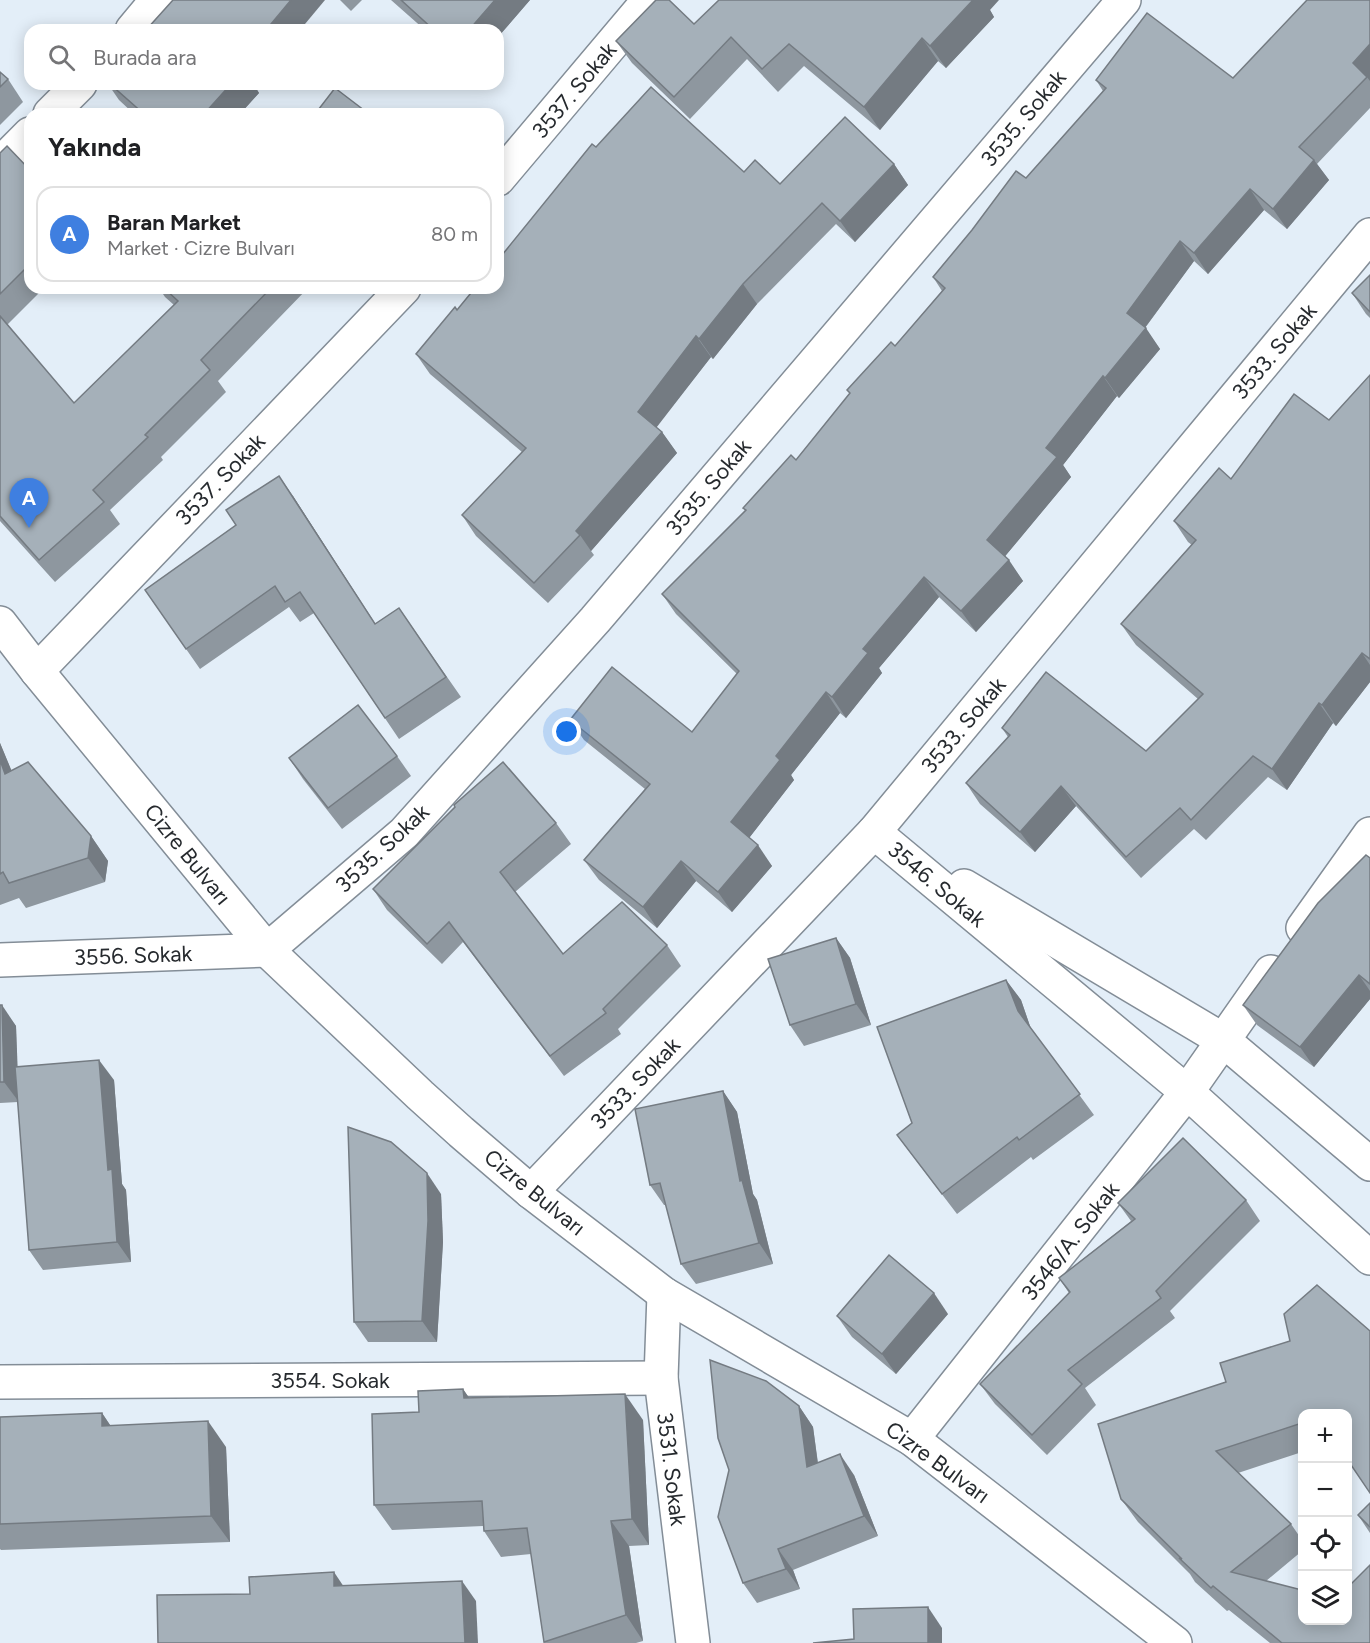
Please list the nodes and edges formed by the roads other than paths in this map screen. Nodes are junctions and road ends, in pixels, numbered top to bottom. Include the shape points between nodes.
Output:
1 (157, 0) edge
2 (650, 0) edge
3 (1124, 0) edge
4 (137, 24) edge
5 (74, 90) edge
6 (56, 108) edge
7 (24, 140) edge
8 (0, 164) edge
9 (504, 172) edge
10 (1370, 235) edge
11 (398, 294) edge
12 (0, 623) edge
13 (37, 671) junction
14 (874, 832) junction
15 (1369, 837) edge
16 (267, 950) junction
17 (0, 960) edge
18 (1223, 1040) junction
19 (1187, 1092) junction
20 (1370, 1164) edge
21 (531, 1192) junction
22 (1370, 1258) edge
23 (664, 1294) junction
24 (660, 1378) junction
25 (0, 1382) edge
26 (912, 1439) junction
27 (1167, 1640) edge
28 (693, 1643) edge

1 - 4 street
2 - 9 street, 3537. Sokak
3 - 16 street, 3535. Sokak via 603,611 404,833
5 - 6 street
7 - 8 street
10 - 14 street, 3533. Sokak
11 - 13 street, 3537. Sokak
12 - 13 street, Cizre Bulvarı
13 - 16 street, Cizre Bulvarı
14 - 18 street, 3546. Sokak
14 - 19 street, 3546. Sokak
14 - 21 street, 3533. Sokak
15 - 18 street, 3546/A. Sokak
16 - 17 street, 3556. Sokak
16 - 21 street, Cizre Bulvarı via 420,1095
18 - 19 street, 3546/A. Sokak
18 - 20 street, 3546. Sokak
19 - 22 street, 3546. Sokak
19 - 26 street, 3546/A. Sokak
21 - 23 street, Cizre Bulvarı
23 - 24 street, 3531. Sokak
23 - 26 street, Cizre Bulvarı
24 - 25 street, 3554. Sokak
24 - 28 street, 3531. Sokak
26 - 27 street, Cizre Bulvarı

